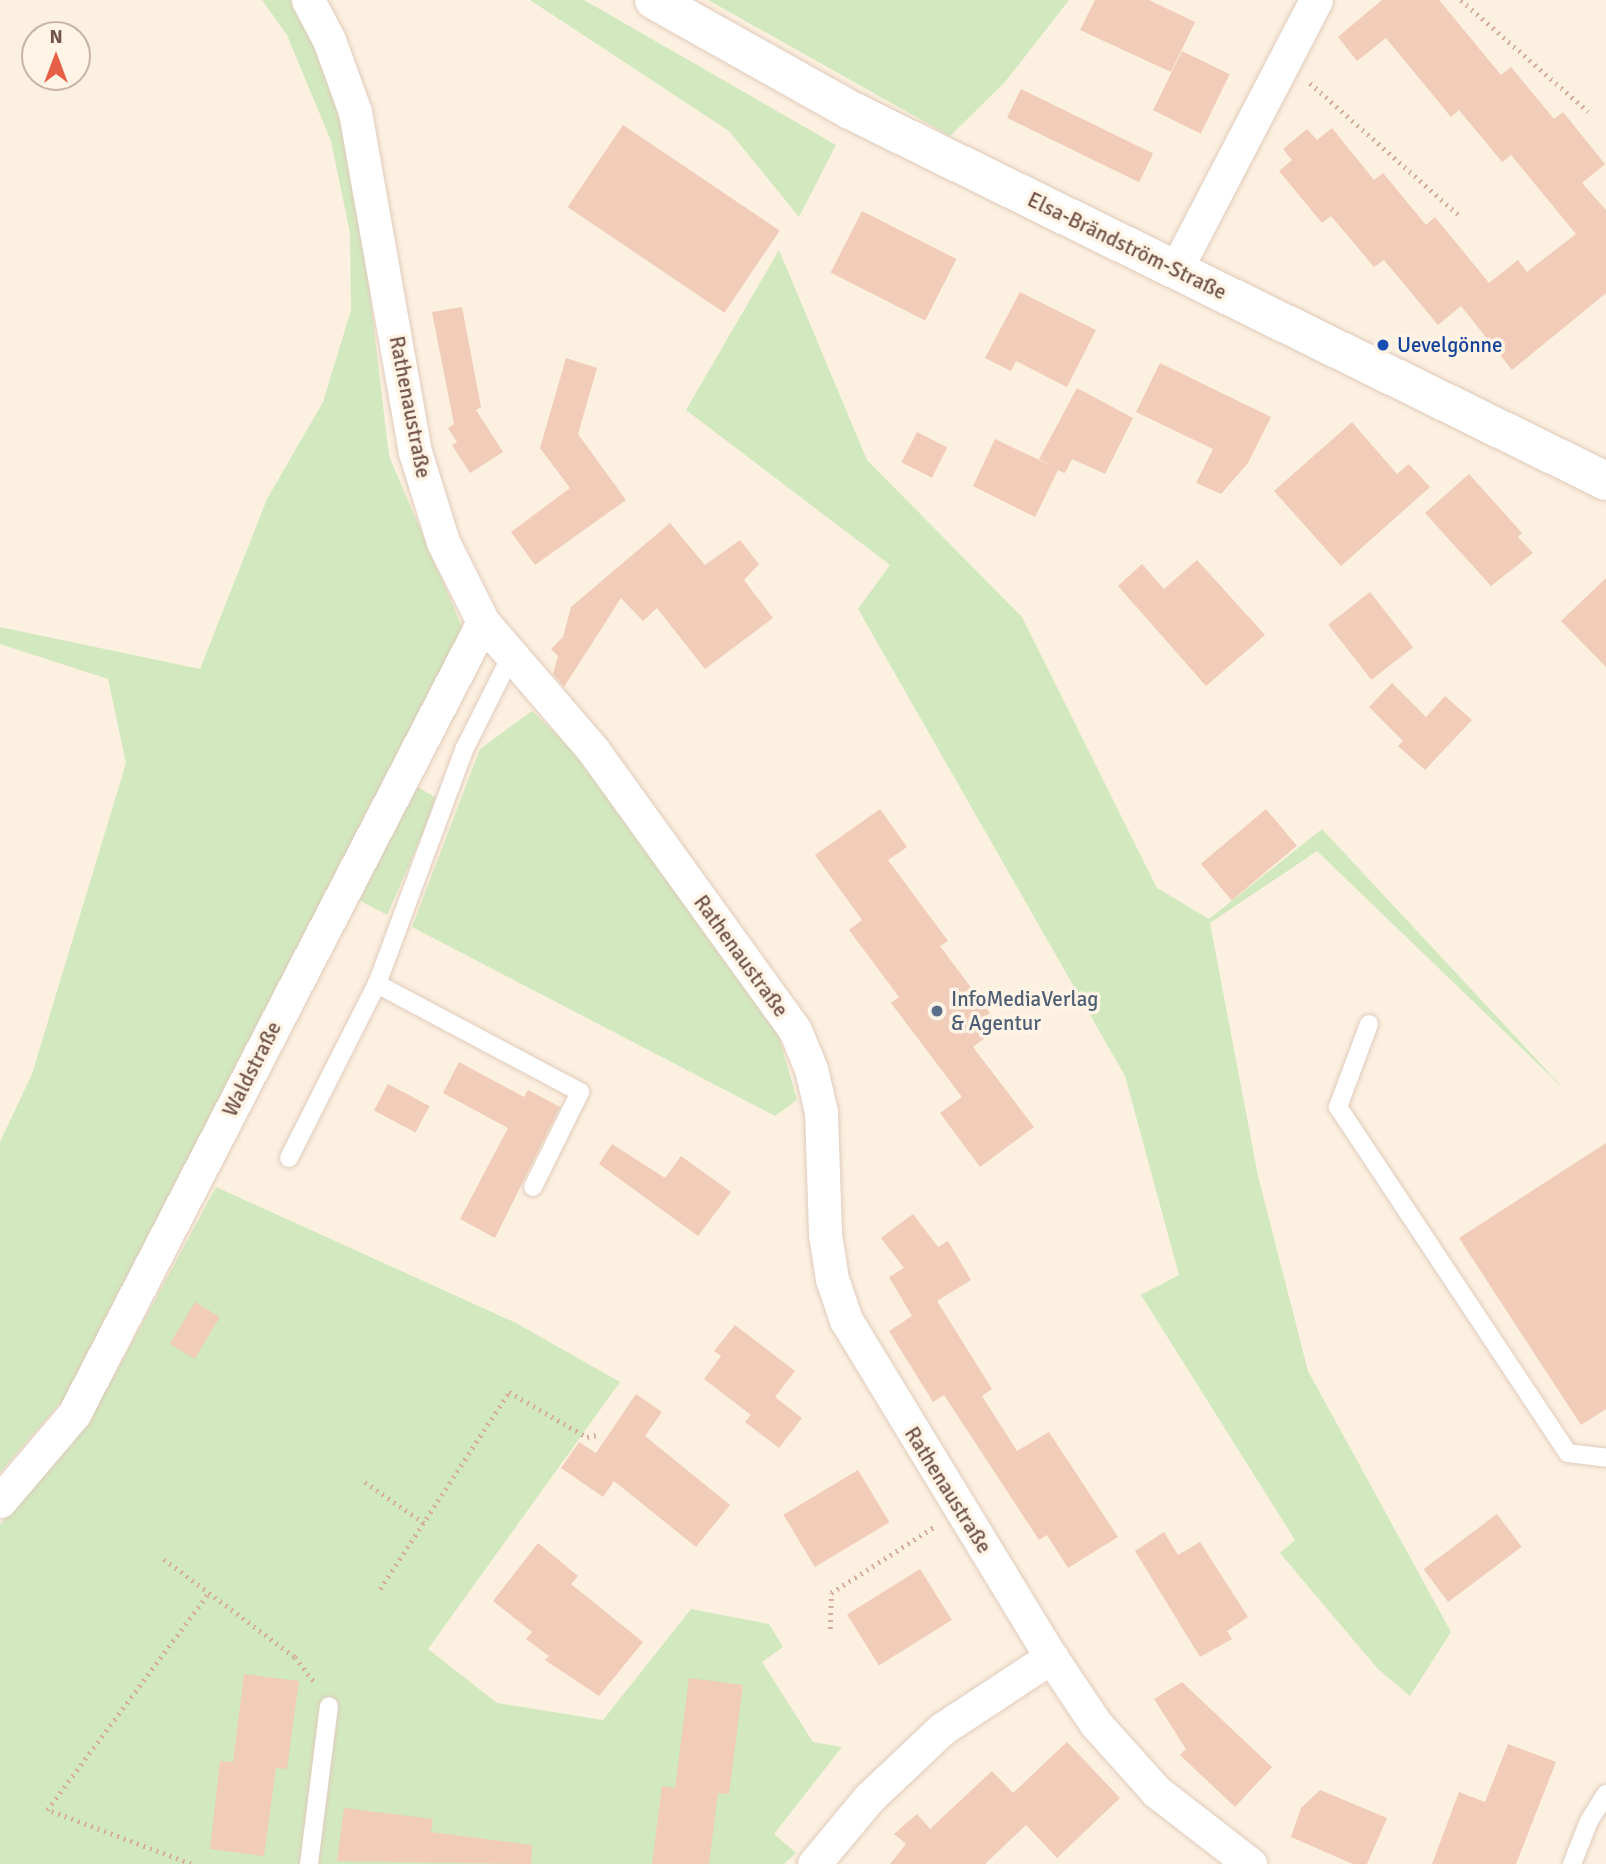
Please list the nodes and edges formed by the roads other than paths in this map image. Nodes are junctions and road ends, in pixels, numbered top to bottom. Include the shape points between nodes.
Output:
1 (308, 0) edge
2 (654, 0) edge
3 (1316, 0) edge
4 (1176, 269) junction
5 (1606, 481) edge
6 (483, 622) junction
7 (510, 659) junction
8 (377, 984) junction
9 (1369, 1024) dead end
10 (289, 1157) dead end
11 (533, 1187) dead end
12 (1606, 1458) edge
13 (0, 1501) edge
14 (1051, 1657) junction
15 (329, 1706) road end
16 (1606, 1794) edge
17 (309, 1864) edge
18 (814, 1864) edge
19 (1250, 1864) edge
20 (1572, 1864) edge

1 - 6 street, Rathenaustraße via 329,40 355,112 415,452 443,542
2 - 4 street, Elsa-Brändström-Straße via 852,111
3 - 4 street
4 - 5 street, Elsa-Brändström-Straße
6 - 7 street, Rathenaustraße
6 - 13 street, Waldstraße via 75,1414
7 - 8 lane via 466,748
7 - 14 street, Rathenaustraße via 593,750 795,1030 821,1112 825,1234 832,1279 846,1320
8 - 10 lane
8 - 11 lane via 580,1092
9 - 12 lane via 1338,1107 1568,1453
14 - 18 street via 942,1729 869,1798
14 - 19 street, Rathenaustraße via 1096,1724 1157,1792
15 - 17 lane
16 - 20 lane

